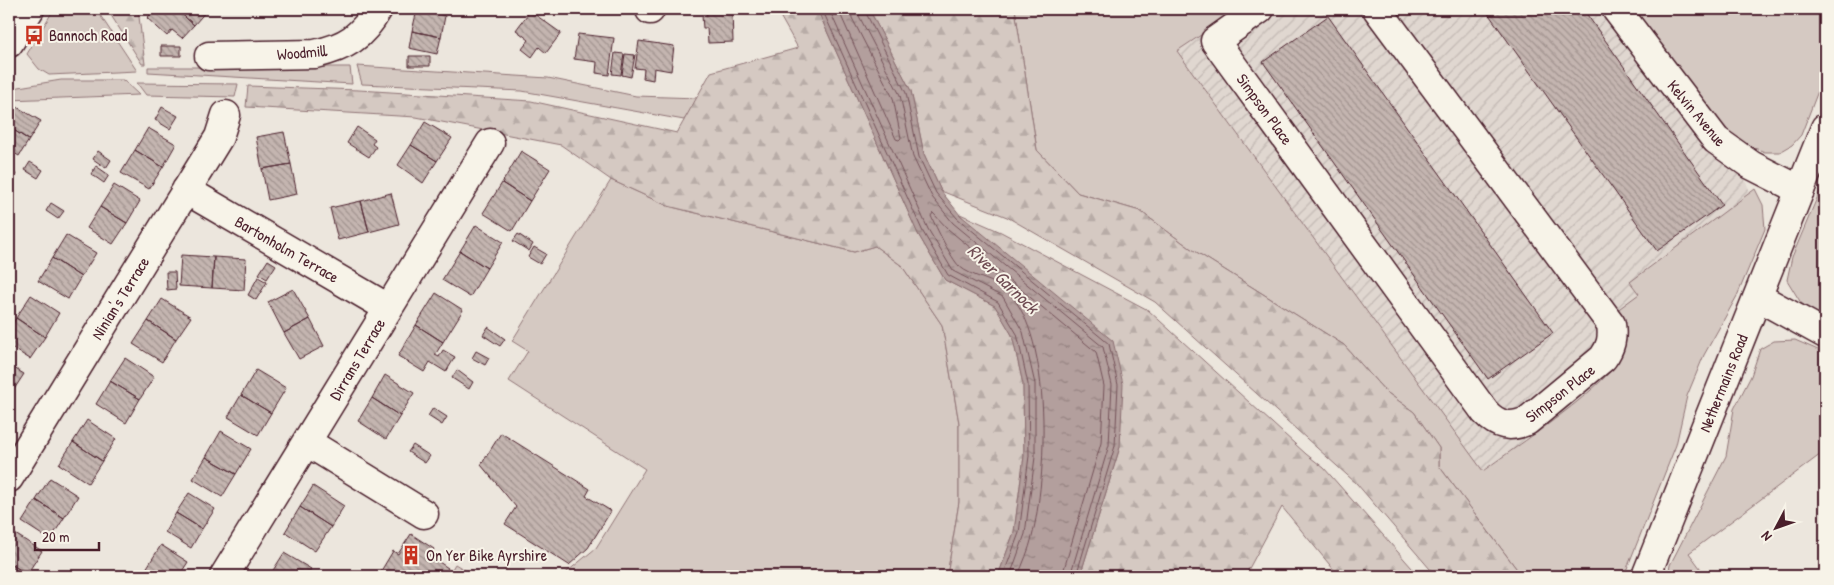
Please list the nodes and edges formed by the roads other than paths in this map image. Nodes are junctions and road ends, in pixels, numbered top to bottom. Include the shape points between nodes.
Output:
1 (30, 9) edge
2 (378, 9) edge
3 (1260, 9) edge
4 (1377, 9) edge
5 (1616, 9) edge
6 (10, 37) edge
7 (209, 56) dead end
8 (226, 115) dead end
9 (1825, 128) edge
10 (490, 142) dead end
11 (186, 190) junction
12 (1800, 190) junction
13 (1758, 297) junction
14 (388, 308) junction
15 (1825, 334) edge
16 (307, 442) junction
17 (9, 478) edge
18 (424, 514) dead end
19 (224, 576) edge
20 (1646, 576) edge

1 - 6 main road
2 - 7 main road, Woodmill via 349,43 332,50 315,54
3 - 4 main road, Simpson Place via 1215,41 1485,412 1492,420 1514,426 1527,421 1603,358 1610,348 1611,324
5 - 12 main road, Kelvin Avenue via 1716,140 1751,165
8 - 11 main road, Ninian's Terrace via 219,137
9 - 12 main road, Nethermains Road
10 - 14 main road, Dirrans Terrace
11 - 14 main road, Bartonholm Terrace
11 - 17 main road, Ninian's Terrace
12 - 13 main road, Nethermains Road
13 - 15 main road
13 - 20 main road, Nethermains Road
14 - 16 main road, Dirrans Terrace
16 - 18 main road
16 - 19 main road, Dirrans Terrace

